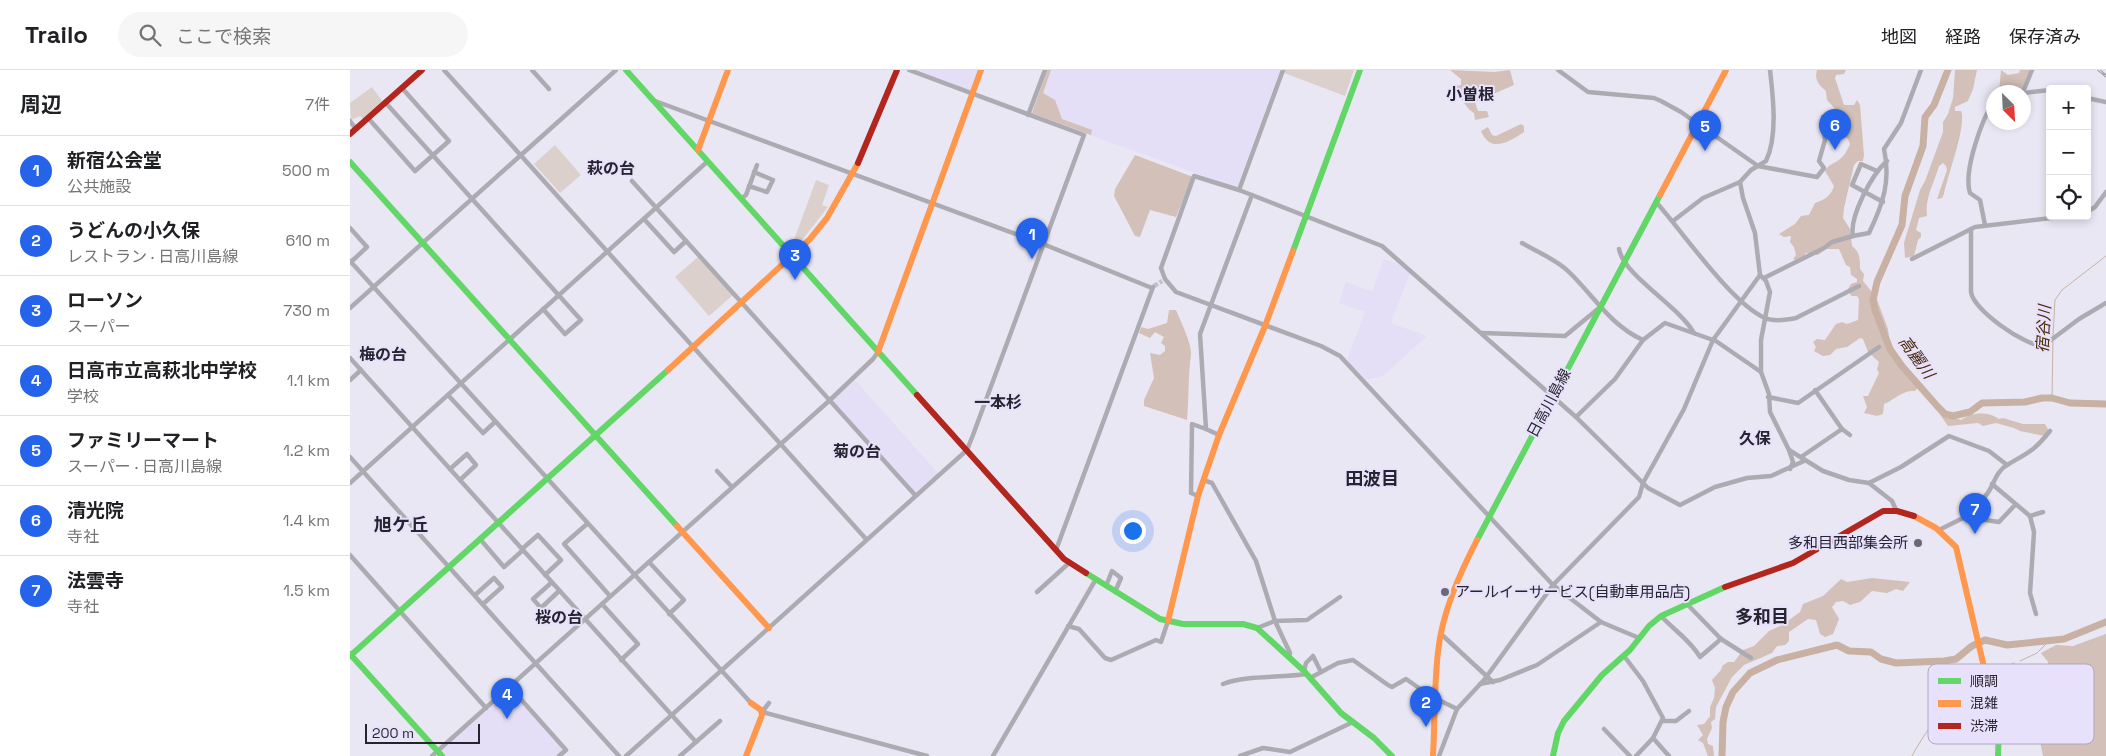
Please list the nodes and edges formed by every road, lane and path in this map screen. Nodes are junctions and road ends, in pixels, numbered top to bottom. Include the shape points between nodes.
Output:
1 (422, 70) edge
2 (444, 70) edge
3 (532, 70) edge
4 (616, 70) edge
5 (626, 70) edge
6 (728, 70) edge
7 (897, 70) edge
8 (909, 70) edge
9 (981, 70) edge
10 (1045, 70) edge
11 (1283, 70) edge
12 (1360, 70) edge
13 (1558, 70) edge
14 (1726, 70) edge
15 (1770, 70) edge
16 (1921, 70) edge
17 (2032, 70) edge
18 (2026, 85) edge
19 (402, 88) junction
20 (549, 89) dead end
21 (2046, 90) edge
22 (2031, 92) edge
23 (972, 94) junction
24 (2091, 99) edge
25 (652, 100) junction
26 (386, 102) junction
27 (2106, 102) edge
28 (1028, 115) junction
29 (1823, 117) dead end
30 (368, 118) junction
31 (1986, 120) edge
32 (709, 121) junction
33 (350, 122) edge
34 (1698, 124) junction
35 (356, 129) junction
36 (350, 134) edge
37 (698, 150) junction
38 (433, 155) junction
39 (521, 155) junction
40 (708, 161) junction
41 (1887, 161) junction
42 (350, 162) edge
43 (757, 165) dead end
44 (1758, 166) junction
45 (1877, 171) junction
46 (754, 172) junction
47 (853, 174) junction
48 (632, 181) dead end
49 (1740, 182) junction
50 (749, 186) junction
51 (1239, 190) junction
52 (1866, 192) junction
53 (2106, 192) edge
54 (1252, 195) junction
55 (742, 198) junction
56 (472, 199) junction
57 (1656, 202) junction
58 (1884, 202) junction
59 (932, 203) junction
60 (657, 207) junction
61 (2091, 210) edge
62 (1305, 216) junction
63 (2046, 218) edge
64 (644, 219) junction
65 (1673, 221) junction
66 (1985, 225) junction
67 (350, 228) edge
68 (1971, 229) junction
69 (1853, 236) junction
70 (686, 241) junction
71 (423, 243) junction
72 (1522, 243) dead end
73 (1043, 244) junction
74 (1619, 249) dead end
75 (608, 251) junction
76 (793, 256) junction
77 (1912, 259) dead end
78 (1625, 262) junction
79 (351, 263) edge
80 (1762, 276) junction
81 (1859, 286) dead end
82 (374, 288) junction
83 (558, 295) junction
84 (742, 303) junction
85 (1741, 303) junction
86 (2106, 303) edge
87 (1210, 306) junction
88 (1600, 307) junction
89 (350, 308) edge
90 (543, 309) junction
91 (1765, 318) junction
92 (1265, 326) junction
93 (1481, 333) junction
94 (1695, 334) junction
95 (510, 339) junction
96 (1643, 340) junction
97 (1713, 340) junction
98 (694, 347) junction
99 (1880, 347) dead end
100 (878, 352) junction
101 (350, 358) edge
102 (361, 370) junction
103 (1761, 372) junction
104 (350, 380) edge
105 (461, 383) junction
106 (1815, 390) junction
107 (448, 395) junction
108 (1553, 396) junction
109 (1768, 397) junction
110 (830, 400) junction
111 (1576, 417) junction
112 (495, 422) junction
113 (412, 427) junction
114 (1842, 429) junction
115 (1206, 430) junction
116 (2050, 432) dead end
117 (1219, 434) junction
118 (596, 435) junction
119 (1850, 435) dead end
120 (780, 443) junction
121 (967, 450) junction
122 (1790, 450) junction
123 (350, 456) edge
124 (1803, 459) junction
125 (2007, 465) junction
126 (450, 469) junction
127 (1790, 469) junction
128 (363, 471) junction
129 (717, 471) dead end
130 (547, 479) junction
131 (1879, 479) junction
132 (460, 480) junction
133 (1204, 480) junction
134 (350, 483) edge
135 (1643, 483) junction
136 (1868, 484) junction
137 (1992, 484) junction
138 (732, 487) junction
139 (1883, 493) junction
140 (915, 496) junction
141 (1198, 496) junction
142 (2015, 505) junction
143 (1896, 510) junction
144 (2043, 512) dead end
145 (1489, 516) junction
146 (2030, 516) junction
147 (1966, 517) junction
148 (498, 523) junction
149 (587, 524) junction
150 (1941, 529) junction
151 (682, 531) junction
152 (480, 539) junction
153 (866, 539) junction
154 (522, 550) junction
155 (1056, 550) junction
156 (350, 556) edge
157 (649, 562) junction
158 (1069, 563) junction
159 (449, 567) junction
160 (544, 574) junction
161 (634, 575) junction
162 (1096, 579) junction
163 (551, 582) junction
164 (1106, 586) junction
165 (1553, 586) junction
166 (559, 592) junction
167 (1036, 592) dead end
168 (1115, 592) junction
169 (474, 595) junction
170 (610, 596) junction
171 (1340, 597) dead end
172 (1686, 603) junction
173 (483, 604) junction
174 (602, 604) junction
175 (400, 611) junction
176 (669, 614) junction
177 (2036, 614) dead end
178 (1661, 616) junction
179 (584, 619) junction
180 (1168, 621) junction
181 (1275, 621) junction
182 (1601, 622) junction
183 (1068, 626) junction
184 (769, 628) junction
185 (1257, 628) junction
186 (1441, 634) junction
187 (1639, 638) junction
188 (1721, 638) junction
189 (350, 655) edge
190 (1624, 656) junction
191 (1289, 657) junction
192 (1751, 658) dead end
193 (621, 660) junction
194 (536, 664) junction
195 (1983, 664) edge
196 (720, 671) junction
197 (1321, 672) junction
198 (1307, 674) junction
199 (1486, 675) junction
200 (1493, 682) junction
201 (1223, 684) dead end
202 (1480, 684) junction
203 (510, 687) junction
204 (1435, 698) junction
205 (751, 702) joint
206 (769, 703) dead end
207 (486, 708) junction
208 (1457, 709) junction
209 (1689, 711) dead end
210 (762, 712) junction
211 (671, 715) junction
212 (720, 721) dead end
213 (1663, 721) junction
214 (1353, 722) junction
215 (1604, 729) dead end
216 (1653, 738) junction
217 (696, 742) junction
218 (440, 753) edge
219 (432, 756) edge
220 (559, 756) edge
221 (620, 756) edge
222 (626, 756) edge
223 (680, 756) edge
224 (746, 756) edge
225 (927, 756) edge
226 (993, 756) edge
227 (1240, 756) edge
228 (1392, 756) edge
229 (1433, 756) edge
230 (1439, 756) edge
231 (1553, 756) edge
232 (1630, 756) edge
233 (1636, 756) edge
234 (1669, 756) edge

1 - 19 street
2 - 39 street
3 - 20 street
4 - 39 street
5 - 25 street
6 - 32 street
7 - 47 street
8 - 23 street
9 - 23 street
10 - 28 street
11 - 51 street
12 - 62 street
13 - 34 street via 1588,92 1654,98
14 - 34 street, 日高川島線
15 - 44 street via 1774,108 1770,147 1766,161
16 - 41 street via 1901,123 1884,149
17 - 18 street
19 - 26 street
19 - 38 street via 449,141
21 - 22 street
23 - 28 street
23 - 59 street
24 - 27 street
25 - 32 street
25 - 37 street
26 - 30 street
26 - 38 street
28 - 73 street via 1084,135
29 - 44 street via 1825,140 1820,161 1824,168 1820,176 1795,175
30 - 35 street
30 - 38 street via 415,171
31 - 66 street via 1974,148 1968,177 1970,193 1980,200
32 - 37 street
32 - 47 street
33 - 35 street
34 - 44 street
34 - 57 street, 日高川島線
35 - 36 street
37 - 40 street
38 - 56 street
39 - 56 street
39 - 75 street
40 - 55 street
40 - 60 street
41 - 45 street
41 - 58 street
42 - 71 street
43 - 46 street
44 - 49 street
45 - 52 street
45 - 52 street via 1864,164 1859,169 1852,185
46 - 50 street
46 - 50 street via 773,180 767,192
47 - 59 street
47 - 76 street via 826,218
48 - 60 street
49 - 65 street via 1703,198
49 - 80 street via 1756,233
50 - 55 street
51 - 54 street
51 - 87 street via 1194,176 1162,264 1164,280 1179,294
52 - 58 street
52 - 69 street via 1853,224
53 - 61 street
54 - 62 street
54 - 87 street
55 - 76 street
56 - 71 street
56 - 83 street
57 - 65 street
57 - 78 street, 日高川島線
58 - 69 street via 1869,233
59 - 73 street
59 - 100 street
60 - 64 street
60 - 70 street
62 - 92 street
62 - 93 street via 1382,246
63 - 66 street
64 - 70 street via 674,252
64 - 75 street
65 - 85 street
66 - 68 street
67 - 79 street via 367,247
68 - 77 street
68 - 86 street via 1974,302 2019,338 2040,346
69 - 80 street via 1832,242
70 - 84 street
71 - 82 street
71 - 95 street
72 - 88 street via 1568,271
73 - 121 street
73 - 155 street via 1153,287
74 - 78 street
75 - 83 street
75 - 98 street
76 - 84 street
76 - 100 street
78 - 88 street, 日高川島線
78 - 94 street via 1678,311
79 - 82 street
80 - 85 street
80 - 91 street via 1770,290
81 - 91 street via 1796,318
82 - 89 street
82 - 105 street
83 - 90 street
83 - 90 street via 581,320 565,334
84 - 98 street
84 - 110 street
85 - 91 street
85 - 97 street
87 - 92 street
87 - 115 street via 1200,341
88 - 93 street via 1565,336
88 - 96 street via 1630,334
88 - 108 street, 日高川島線
90 - 95 street
91 - 103 street
92 - 117 street
92 - 145 street via 1340,356
93 - 108 street
94 - 96 street via 1669,322
94 - 97 street
95 - 105 street
95 - 118 street
96 - 111 street via 1615,380
97 - 103 street
97 - 135 street via 1684,409
98 - 118 street
98 - 120 street
99 - 106 street
100 - 110 street
100 - 121 street
101 - 102 street
102 - 104 street
102 - 113 street
103 - 109 street
105 - 107 street
105 - 112 street
106 - 109 street via 1798,403
106 - 114 street
107 - 112 street via 483,433
107 - 113 street
108 - 111 street
108 - 145 street, 日高川島線
109 - 122 street via 1770,412
110 - 120 street
110 - 140 street
111 - 135 street
112 - 130 street
113 - 126 street
113 - 128 street
114 - 119 street
114 - 124 street
115 - 117 street
115 - 141 street via 1192,424 1191,493
116 - 125 street via 2033,451
117 - 133 street
118 - 130 street
118 - 151 street
120 - 138 street
120 - 153 street
121 - 140 street
121 - 155 street
122 - 124 street
122 - 127 street
123 - 128 street
124 - 127 street
124 - 136 street via 1823,471
125 - 131 street via 1989,451 1950,436
125 - 137 street
126 - 132 street
126 - 132 street via 467,454 476,465
127 - 135 street via 1764,478 1747,478 1715,487 1680,505
128 - 134 street
128 - 159 street
129 - 138 street
130 - 148 street
130 - 149 street
131 - 136 street
131 - 139 street
132 - 148 street
133 - 141 street
133 - 181 street via 1212,483 1250,546
135 - 165 street via 1632,506
136 - 139 street
137 - 142 street
137 - 147 street
138 - 151 street
139 - 143 street
140 - 153 street
141 - 180 street
142 - 146 street
142 - 147 street via 1998,522
143 - 150 street
143 - 172 street via 1882,512 1792,563
144 - 146 street
145 - 165 street
145 - 186 street, 日高川島線 via 1462,570
146 - 177 street via 2034,532 2030,593
147 - 150 street
148 - 152 street
148 - 154 street
149 - 161 street
149 - 170 street via 564,544
150 - 195 street via 1956,547
151 - 157 street
151 - 184 street
152 - 154 street via 504,567
152 - 159 street
153 - 184 street
154 - 160 street
154 - 160 street via 538,534 561,560
155 - 158 street
156 - 175 street
157 - 161 street
157 - 176 street via 684,600
158 - 162 street
158 - 167 street
159 - 169 street
159 - 175 street
160 - 163 street
161 - 170 street
161 - 176 street
162 - 164 street
162 - 183 street
163 - 166 street
163 - 166 street via 532,599 541,608
164 - 168 street
164 - 168 street via 1112,571 1121,578
165 - 182 street
165 - 199 street
166 - 179 street
168 - 180 street via 1151,615
169 - 173 street
169 - 173 street via 494,578 502,587
170 - 174 street
171 - 181 street via 1307,620
172 - 178 street
172 - 188 street
173 - 194 street
174 - 179 street
174 - 193 street via 638,644
175 - 189 street
175 - 207 street
176 - 196 street
178 - 187 street
178 - 188 street via 1692,644 1700,657
179 - 193 street
179 - 194 street
180 - 183 street via 1161,642 1156,640 1110,660 1079,629
180 - 185 street via 1243,624
181 - 185 street
181 - 191 street
182 - 187 street
182 - 200 street via 1537,665
183 - 226 street
184 - 196 street
185 - 191 street
186 - 199 street
186 - 204 street, 日高川島線
187 - 190 street
188 - 192 street
189 - 218 street
190 - 213 street via 1649,689
190 - 231 street via 1602,675 1564,722
191 - 198 street
193 - 211 street
194 - 203 street
194 - 221 street
196 - 205 street
196 - 211 street
197 - 198 street
197 - 198 street via 1313,656 1306,663
197 - 204 street via 1338,663 1354,660 1392,687 1406,679
198 - 201 street via 1240,679
198 - 214 street via 1331,704
199 - 200 street
199 - 202 street
200 - 202 street
202 - 208 street
203 - 207 street
203 - 220 street via 566,750
204 - 208 street
204 - 229 street, 日高川島線
205 - 210 street
206 - 210 street
207 - 218 street
208 - 230 street
209 - 213 street via 1676,721
210 - 224 street
210 - 225 street
211 - 217 street
211 - 222 street
212 - 217 street
213 - 216 street
214 - 227 street via 1290,752 1263,748
214 - 228 street
215 - 232 street
216 - 233 street
216 - 234 street
217 - 223 street
218 - 219 street

